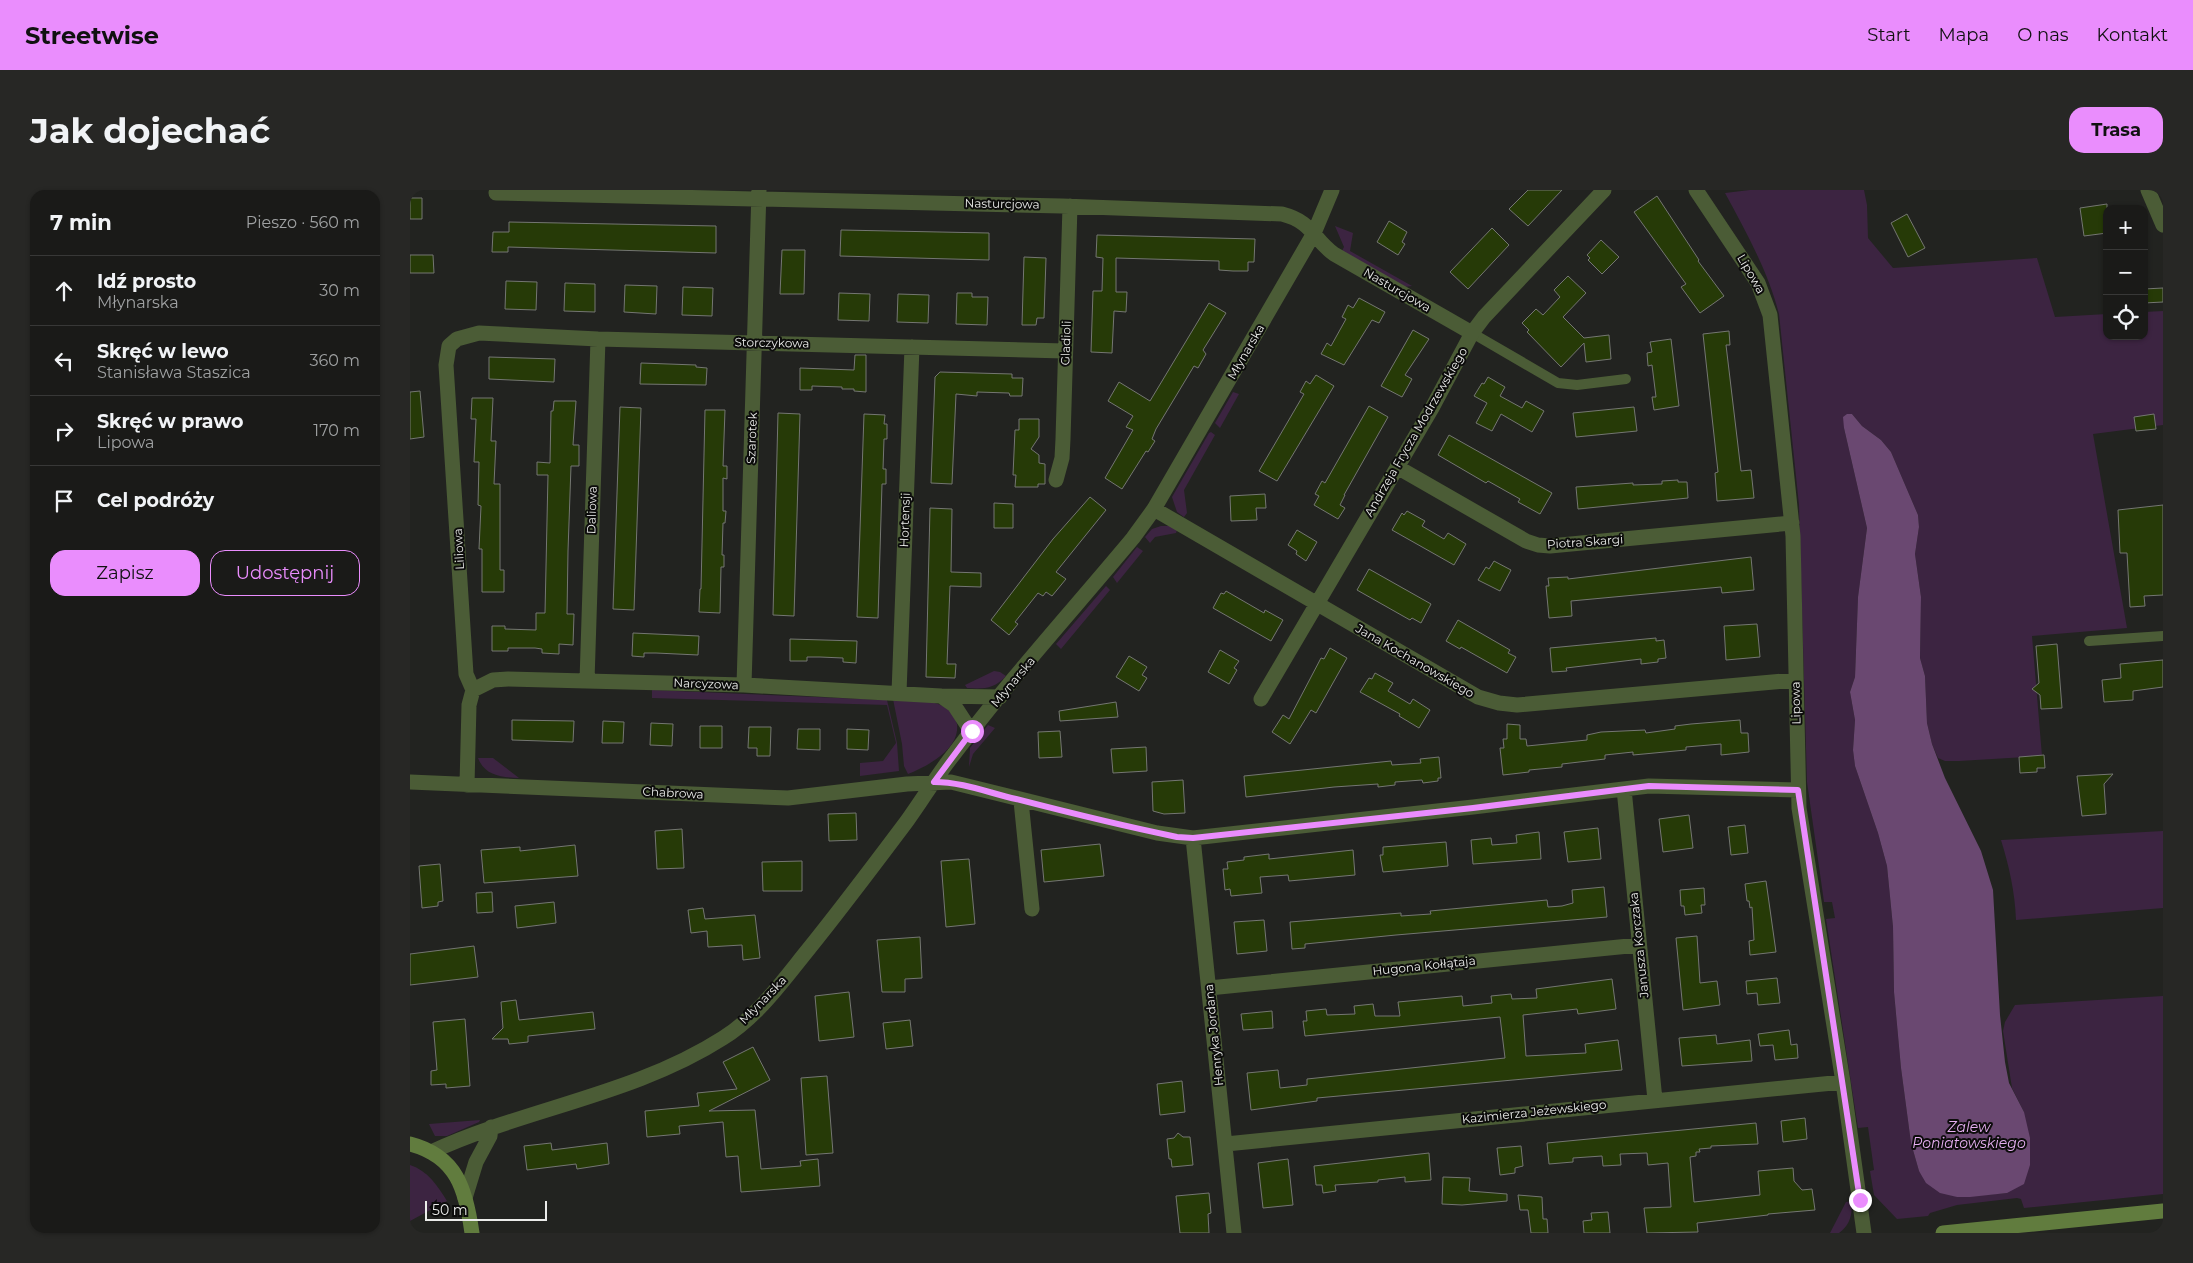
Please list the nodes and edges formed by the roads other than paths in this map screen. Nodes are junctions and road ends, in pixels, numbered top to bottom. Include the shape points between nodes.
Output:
1 (1332, 190) edge
2 (1604, 190) edge
3 (1696, 190) edge
4 (2148, 190) edge
5 (496, 193) dead end
6 (759, 194) edge
7 (1070, 206) junction
8 (2163, 225) edge
9 (1314, 233) junction
10 (479, 333) joint
11 (1472, 333) junction
12 (598, 339) junction
13 (755, 343) junction
14 (912, 347) junction
15 (1065, 351) junction
16 (1626, 379) dead end
17 (1397, 467) junction
18 (1056, 480) dead end
19 (1154, 509) junction
20 (1792, 523) junction
21 (1318, 603) junction
22 (2163, 636) edge
23 (2089, 642) dead end
24 (1795, 680) junction
25 (587, 681) junction
26 (744, 686) junction
27 (473, 690) junction
28 (899, 693) junction
29 (941, 696) junction
30 (1000, 697) junction
31 (1261, 699) dead end
32 (972, 731) junction
33 (410, 782) edge
34 (934, 782) junction
35 (467, 785) junction
36 (1624, 789) junction
37 (1798, 790) junction
38 (1021, 801) junction
39 (1193, 838) junction
40 (1032, 909) dead end
41 (1639, 945) junction
42 (1209, 988) junction
43 (1843, 1082) junction
44 (1655, 1100) junction
45 (491, 1127) junction
46 (410, 1144) edge
47 (1226, 1144) junction
48 (431, 1152) junction
49 (465, 1198) junction
50 (2163, 1212) edge
51 (472, 1233) edge
52 (1234, 1233) edge
53 (1864, 1233) edge
54 (1943, 1233) edge

1 - 9 street, Młynarska
2 - 11 street, Andrzeja Frycza Modrzewskiego
3 - 20 street, Lipowa via 1766,299 1774,343
4 - 8 street
5 - 6 street, Nasturcjowa
6 - 7 street, Nasturcjowa
6 - 13 street, Szarotek
7 - 9 street, Nasturcjowa via 1282,214 1297,218
7 - 15 street, Gladioli
9 - 11 street, Nasturcjowa via 1334,254
9 - 19 street, Młynarska
10 - 12 street, Storczykowa
10 - 27 street, Liliowa via 457,339 450,346 446,365 466,674
11 - 16 lane via 1558,383 1577,385
11 - 17 street, Andrzeja Frycza Modrzewskiego
12 - 13 street, Storczykowa
12 - 25 street, Daliowa
13 - 14 street, Storczykowa
13 - 26 street, Szarotek
14 - 15 street, Storczykowa
14 - 28 street, Hortensji
15 - 18 street, Gladioli via 1062,458
17 - 20 street, Piotra Skargi via 1538,545
17 - 21 street, Andrzeja Frycza Modrzewskiego
19 - 21 street, Jana Kochanowskiego
19 - 30 street, Młynarska
20 - 24 street, Lipowa
21 - 24 street, Jana Kochanowskiego via 1478,697 1499,704
21 - 31 street, Andrzeja Frycza Modrzewskiego
22 - 23 lane
24 - 37 street, Lipowa
25 - 26 street, Narcyzowa
25 - 27 street, Narcyzowa via 500,680
26 - 28 street, Narcyzowa
27 - 35 street, Liliowa via 469,704
28 - 29 street, Narcyzowa
29 - 30 street, Narcyzowa
29 - 32 street via 954,705
30 - 32 street, Młynarska
32 - 34 street, Młynarska
33 - 35 street, Chabrowa
34 - 35 street, Chabrowa via 788,798
34 - 38 street, Chabrowa via 951,782
34 - 45 street, Młynarska via 772,995 726,1037 622,1086
36 - 37 street, Chabrowa via 1667,786
36 - 39 street, Chabrowa
36 - 41 street, Janusza Korczaka
37 - 43 street, Lipowa
38 - 39 street, Chabrowa via 1157,833
38 - 40 street
39 - 42 street, Henryka Jordana
41 - 42 street, Hugona Kołłątaja
41 - 44 street, Janusza Korczaka
42 - 47 street, Henryka Jordana
43 - 44 street, Kazimierza Jeżewskiego
43 - 53 street, Lipowa
44 - 47 street, Kazimierza Jeżewskiego
45 - 48 street, Młynarska
45 - 49 street
46 - 48 street
47 - 52 street, Henryka Jordana
48 - 49 street via 451,1166
49 - 51 street
50 - 54 street

